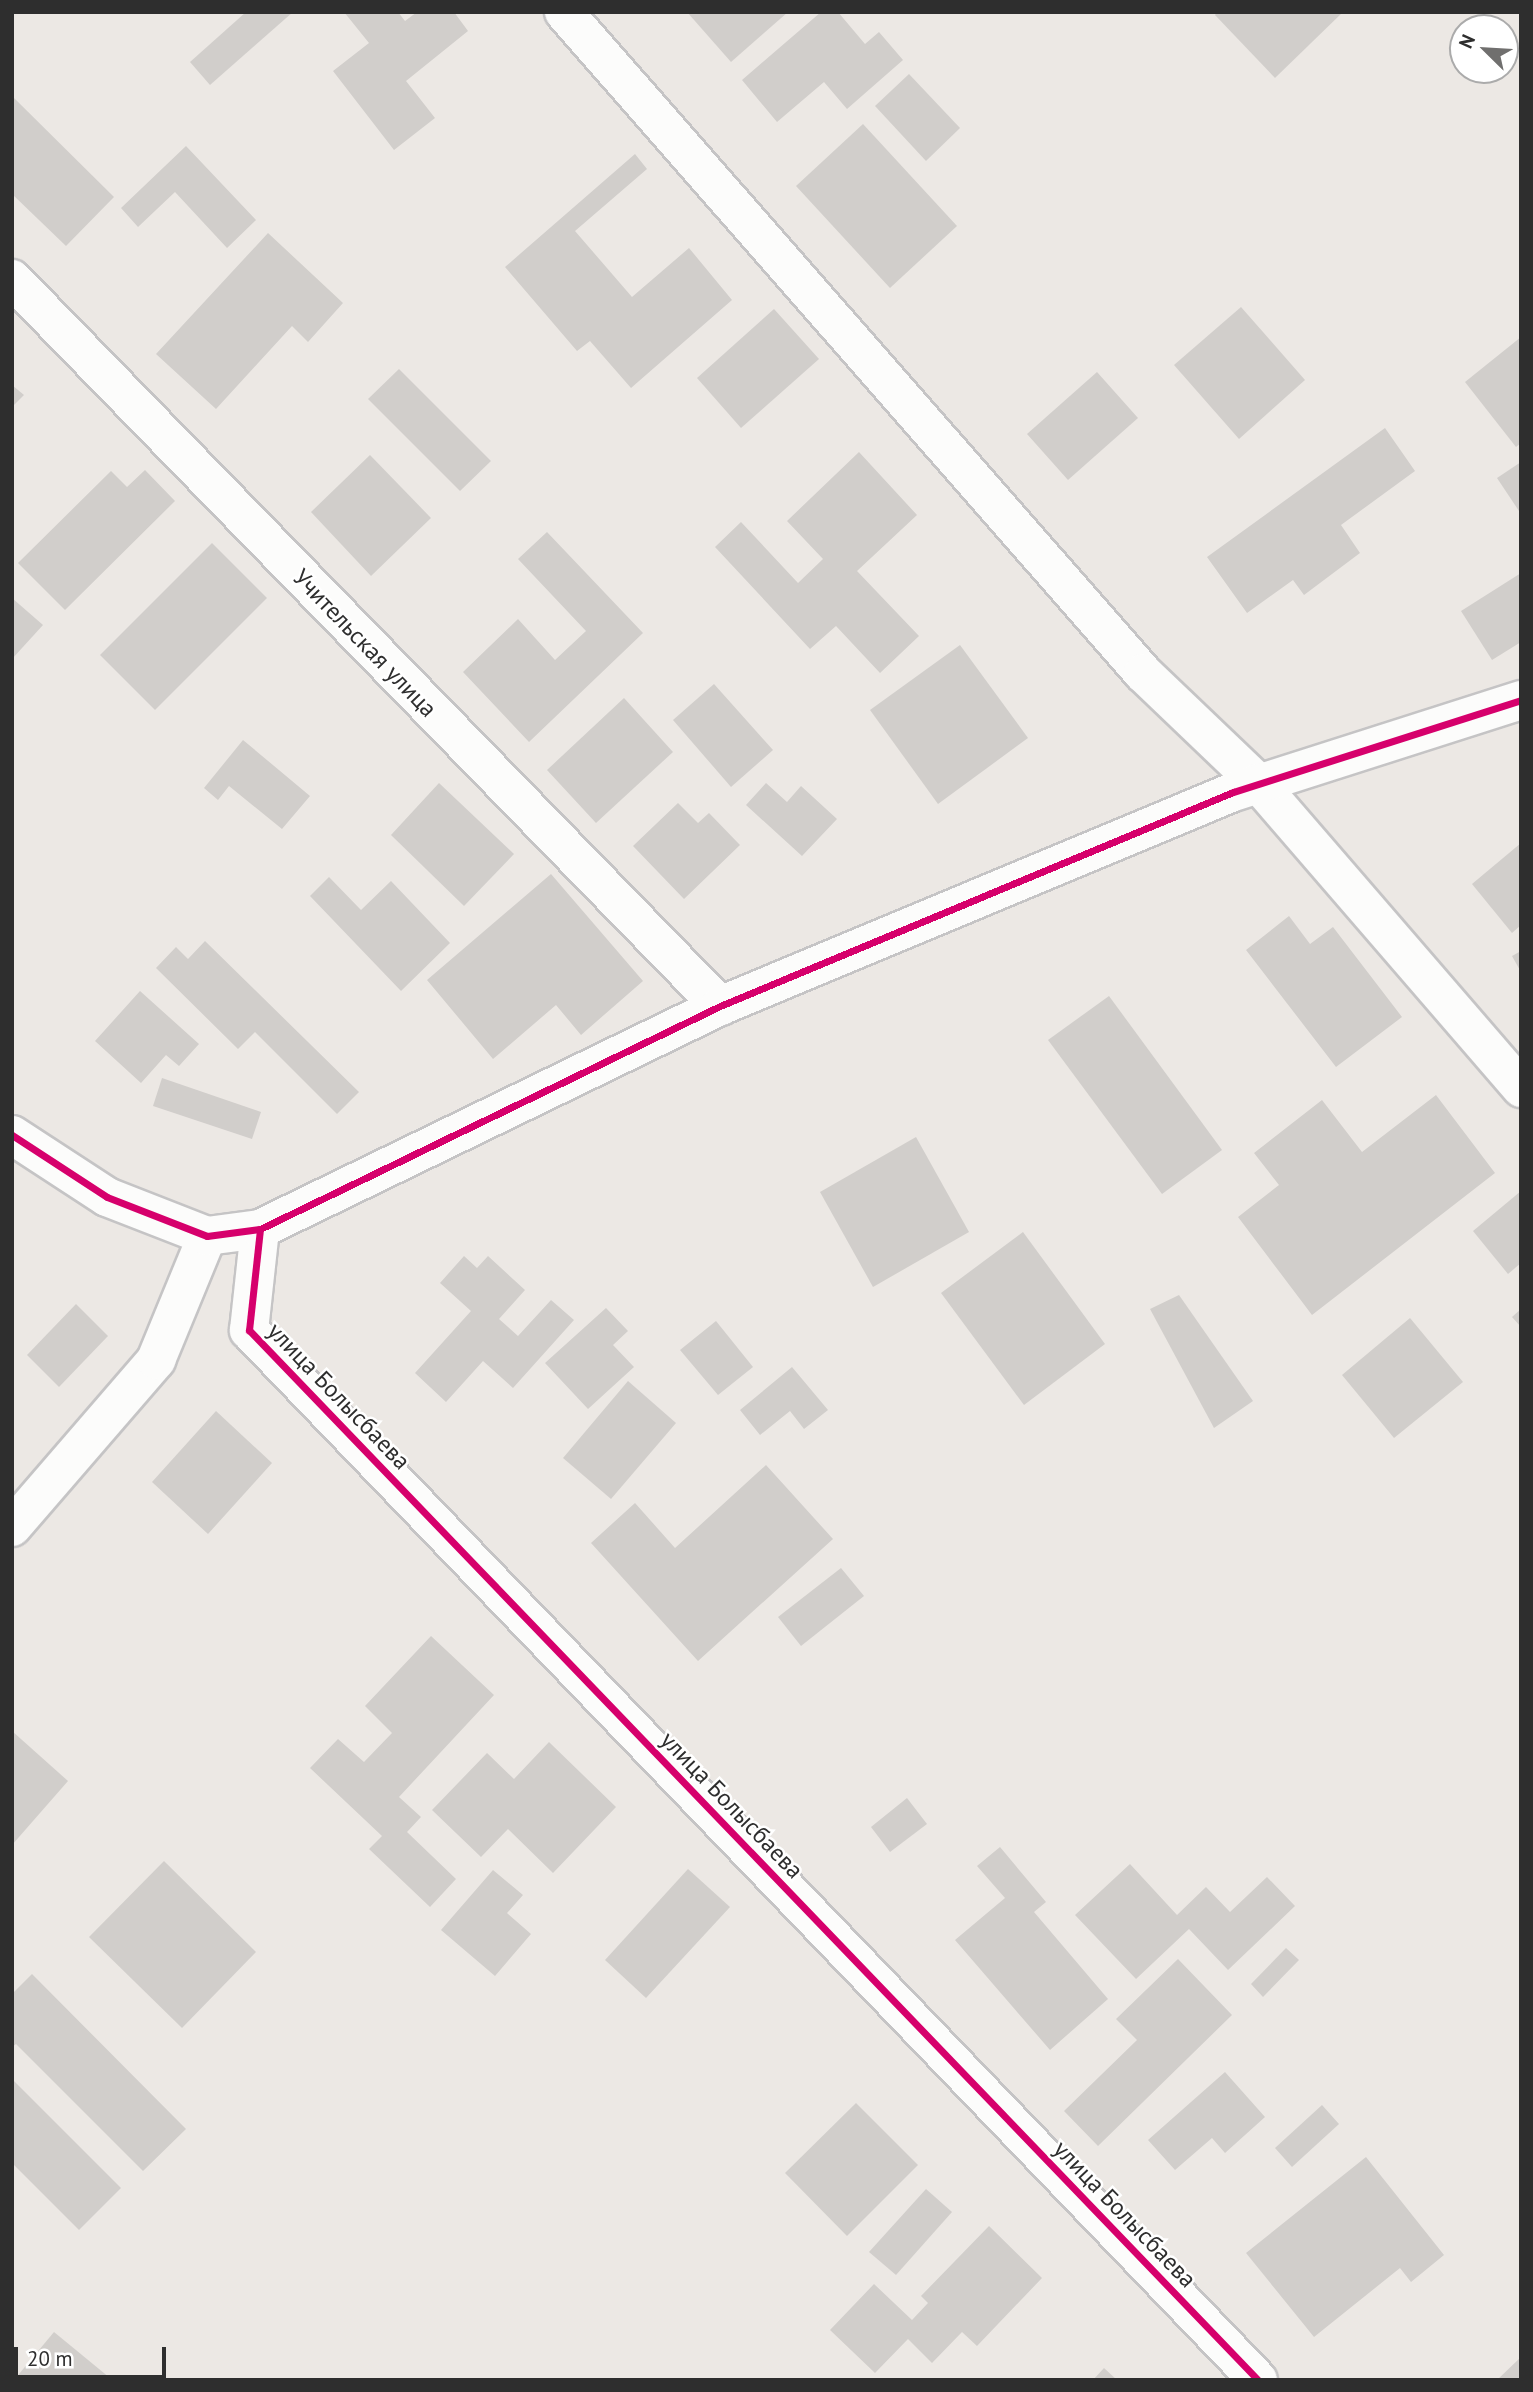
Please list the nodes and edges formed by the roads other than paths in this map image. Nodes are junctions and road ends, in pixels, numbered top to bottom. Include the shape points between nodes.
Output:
1 (564, 12) edge
2 (12, 279) edge
3 (1521, 701) edge
4 (1258, 783) junction
5 (720, 1006) junction
6 (1521, 1088) edge
7 (12, 1135) edge
8 (260, 1229) junction
9 (207, 1236) junction
10 (12, 1527) edge
11 (1258, 2380) edge

1 - 4 street via 1143,673
2 - 5 street, Учительская улица
3 - 4 street
4 - 5 street
4 - 6 street
5 - 8 street
7 - 9 street via 107,1197
8 - 9 street
8 - 11 street, улица Болысбаева via 248,1330
9 - 10 street via 156,1360

